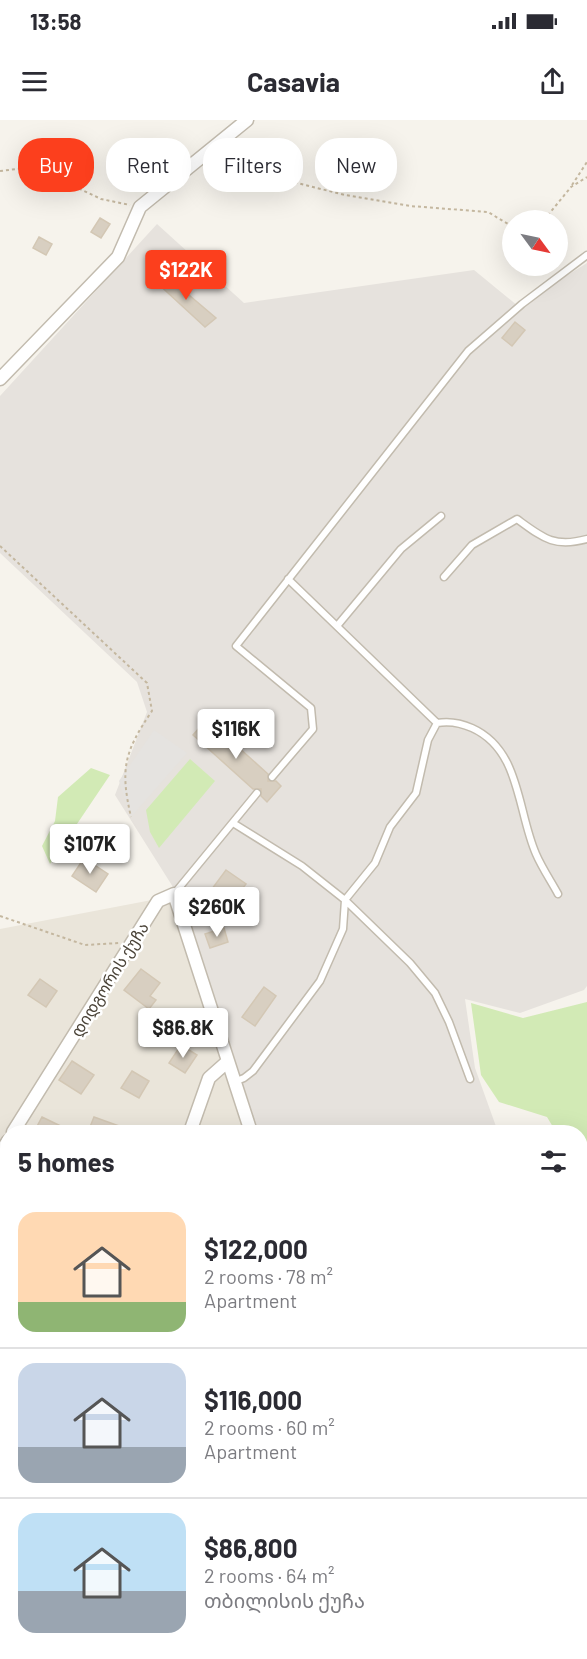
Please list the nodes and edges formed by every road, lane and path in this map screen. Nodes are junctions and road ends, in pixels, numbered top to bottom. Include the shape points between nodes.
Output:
1 (247, 120) edge
2 (197, 159) junction
3 (587, 162) edge
4 (0, 171) edge
5 (587, 177) edge
6 (571, 187) junction
7 (140, 207) junction
8 (552, 210) edge
9 (502, 220) edge
10 (587, 255) edge
11 (0, 379) edge
12 (441, 516) dead end
13 (587, 539) edge
14 (0, 546) edge
15 (444, 577) dead end
16 (288, 579) junction
17 (337, 626) junction
18 (437, 723) junction
19 (272, 777) dead end
20 (257, 793) dead end
21 (131, 818) dead end
22 (233, 823) junction
23 (174, 894) junction
24 (558, 894) dead end
25 (345, 900) junction
26 (0, 916) edge
27 (131, 942) junction
28 (227, 1062) junction
29 (470, 1079) dead end
30 (234, 1082) junction
31 (17, 1125) edge
32 (192, 1125) edge
33 (249, 1125) edge

1 - 2 street
2 - 7 street
2 - 9 path via 345,195 410,206 488,212
3 - 6 path
4 - 7 path via 34,167 101,199
5 - 6 path
6 - 8 path
7 - 11 street via 118,257
10 - 16 lane via 468,351
12 - 17 lane via 401,549
13 - 15 lane via 559,544 517,519 472,545
14 - 21 path via 147,683 152,711 132,740 123,783
16 - 17 lane
16 - 19 lane via 236,646 311,708 313,729
17 - 18 lane
18 - 24 lane via 465,724 499,746 514,777 536,854
18 - 25 lane via 428,741 416,793 390,827 375,863
20 - 22 lane
22 - 23 lane
22 - 25 lane via 302,866
23 - 27 street, დიდგორის ქუჩა via 158,901
23 - 28 street
25 - 29 lane via 435,993
25 - 30 lane via 343,929 320,981 253,1071
26 - 27 path via 85,945
27 - 31 street, დიდგორის ქუჩა
28 - 30 street
28 - 32 street via 209,1078
30 - 33 street

